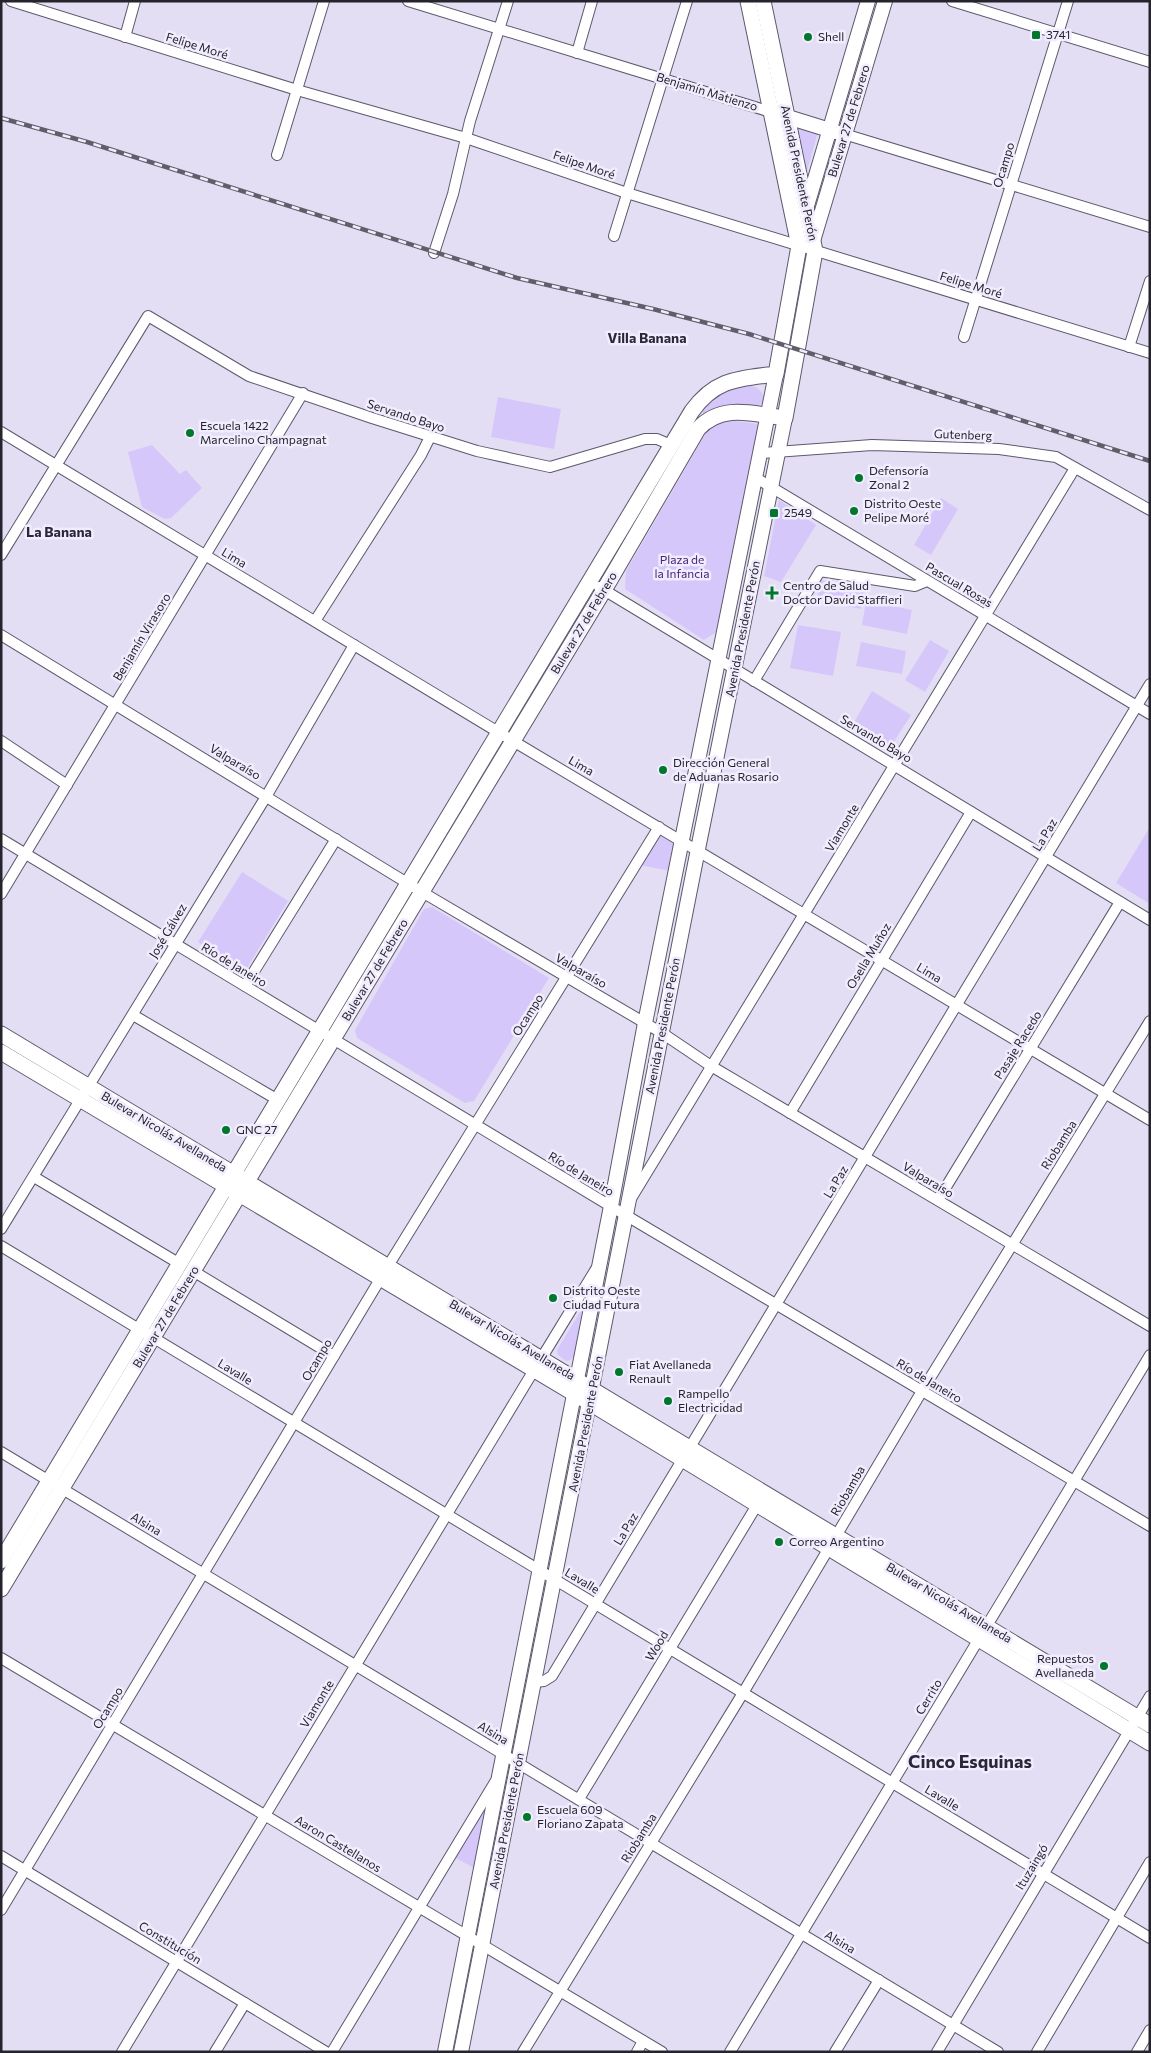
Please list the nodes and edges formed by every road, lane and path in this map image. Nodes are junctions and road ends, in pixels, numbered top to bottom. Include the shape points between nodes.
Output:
1 (11, 1) edge
2 (135, 1) edge
3 (324, 1) edge
4 (408, 1) edge
5 (508, 1) edge
6 (592, 1) edge
7 (687, 1) edge
8 (748, 1) edge
9 (763, 1) edge
10 (868, 1) edge
11 (885, 1) edge
12 (952, 1) edge
13 (1068, 1) edge
14 (424, 4) edge
15 (500, 29) junction
16 (1058, 34) junction
17 (125, 36) junction
18 (577, 53) junction
19 (1150, 62) edge
20 (663, 79) junction
21 (297, 90) junction
22 (771, 112) junction
23 (788, 117) junction
24 (829, 130) junction
25 (844, 134) junction
26 (466, 138) junction
27 (277, 154) dead end
28 (1011, 185) junction
29 (627, 193) junction
30 (806, 207) junction
31 (1150, 227) edge
32 (614, 236) dead end
33 (806, 244) junction
34 (434, 253) dead end
35 (1150, 281) edge
36 (976, 300) junction
37 (964, 337) dead end
38 (1129, 347) junction
39 (1150, 353) edge
40 (776, 374) junction
41 (303, 394) junction
42 (768, 416) junction
43 (785, 418) junction
44 (1, 432) edge
45 (430, 437) junction
46 (671, 445) junction
47 (778, 452) junction
48 (761, 453) junction
49 (57, 465) junction
50 (1075, 468) junction
51 (756, 478) junction
52 (772, 488) junction
53 (1150, 510) edge
54 (206, 555) junction
55 (1, 556) edge
56 (589, 580) junction
57 (927, 581) junction
58 (604, 590) junction
59 (986, 616) junction
60 (315, 621) junction
61 (1, 635) edge
62 (354, 645) junction
63 (720, 659) junction
64 (735, 670) junction
65 (754, 681) junction
66 (1150, 684) edge
67 (116, 704) junction
68 (1137, 706) junction
69 (1150, 714) edge
70 (498, 732) junction
71 (1, 741) edge
72 (513, 741) junction
73 (894, 765) junction
74 (67, 785) junction
75 (267, 795) junction
76 (971, 812) junction
77 (659, 827) junction
78 (1, 839) edge
79 (336, 839) junction
80 (682, 840) junction
81 (698, 849) junction
82 (25, 854) junction
83 (1046, 857) junction
84 (408, 883) junction
85 (422, 892) junction
86 (1, 894) edge
87 (1120, 902) junction
88 (804, 913) junction
89 (1150, 920) edge
90 (175, 944) junction
91 (882, 959) junction
92 (566, 977) junction
93 (245, 986) junction
94 (958, 1005) junction
95 (133, 1014) junction
96 (1150, 1021) edge
97 (645, 1023) junction
98 (319, 1031) junction
99 (662, 1032) junction
100 (1, 1034) edge
101 (333, 1039) junction
102 (1031, 1049) junction
103 (1, 1052) edge
104 (711, 1066) junction
105 (86, 1093) junction
106 (1105, 1093) junction
107 (278, 1100) junction
108 (790, 1113) junction
109 (1150, 1120) edge
110 (475, 1125) junction
111 (865, 1158) junction
112 (34, 1177) junction
113 (230, 1179) junction
114 (244, 1188) junction
115 (630, 1200) junction
116 (938, 1200) junction
117 (611, 1206) junction
118 (627, 1216) junction
119 (1, 1229) edge
120 (1012, 1245) junction
121 (1, 1246) edge
122 (180, 1264) junction
123 (599, 1264) junction
124 (193, 1271) junction
125 (384, 1272) junction
126 (776, 1304) junction
127 (1150, 1326) edge
128 (147, 1333) junction
129 (1150, 1355) edge
130 (334, 1356) junction
131 (538, 1364) junction
132 (575, 1387) junction
133 (922, 1391) junction
134 (591, 1396) junction
135 (294, 1422) junction
136 (1, 1452) edge
137 (686, 1454) junction
138 (1074, 1481) junction
139 (56, 1484) junction
140 (757, 1505) junction
141 (446, 1514) junction
142 (1150, 1526) edge
143 (833, 1542) junction
144 (1, 1561) edge
145 (540, 1570) junction
146 (203, 1573) junction
147 (555, 1579) junction
148 (1, 1589) edge
149 (596, 1604) junction
150 (982, 1632) junction
151 (670, 1649) junction
152 (1, 1658) edge
153 (355, 1665) junction
154 (535, 1682) junction
155 (743, 1693) junction
156 (1150, 1696) edge
157 (113, 1724) junction
158 (1139, 1724) edge
159 (1150, 1743) edge
160 (504, 1754) junction
161 (519, 1763) junction
162 (500, 1775) junction
163 (892, 1782) junction
164 (579, 1800) junction
165 (264, 1815) junction
166 (651, 1843) junction
167 (1, 1856) edge
168 (1150, 1862) edge
169 (25, 1870) junction
170 (1043, 1874) junction
171 (419, 1908) junction
172 (1, 1910) edge
173 (1116, 1918) junction
174 (801, 1933) junction
175 (468, 1936) junction
176 (1150, 1938) edge
177 (482, 1945) junction
178 (176, 1961) junction
179 (879, 1980) junction
180 (560, 1991) junction
181 (244, 2003) junction
182 (953, 2025) junction
183 (1150, 2030) edge
184 (643, 2041) junction
185 (122, 2052) edge
186 (215, 2052) edge
187 (326, 2052) edge
188 (332, 2052) edge
189 (445, 2052) edge
190 (462, 2052) edge
191 (523, 2052) edge
192 (637, 2052) edge
193 (662, 2052) edge
194 (730, 2052) edge
195 (835, 2052) edge
196 (937, 2052) edge
197 (998, 2052) edge
198 (1036, 2052) edge
199 (1137, 2052) edge

1 - 17 street, Felipe Moré
2 - 17 street
3 - 21 street
4 - 14 street, Benjamín Matienzo
5 - 15 street
6 - 18 street
7 - 20 street
8 - 22 main road, Avenida Presidente Perón
9 - 23 main road, Avenida Presidente Perón
10 - 24 main road, Bulevar 27 de Febrero
11 - 25 main road, Bulevar 27 de Febrero
12 - 16 street
13 - 16 street, Ocampo
14 - 15 street, Benjamín Matienzo
15 - 18 street, Benjamín Matienzo
15 - 26 street
16 - 19 street
16 - 28 street, Ocampo
17 - 21 street, Felipe Moré
18 - 20 street, Benjamín Matienzo
20 - 22 street, Benjamín Matienzo
20 - 29 street
21 - 26 street, Felipe Moré
21 - 27 street
22 - 23 main road, Benjamín Matienzo
22 - 33 main road, Avenida Presidente Perón
23 - 24 main road, Benjamín Matienzo
23 - 30 main road, Avenida Presidente Perón
24 - 25 main road, Benjamín Matienzo
24 - 30 main road, Bulevar 27 de Febrero
25 - 28 street, Benjamín Matienzo
25 - 33 main road, Bulevar 27 de Febrero
26 - 29 street, Felipe Moré
26 - 34 street
28 - 31 street, Benjamín Matienzo
28 - 36 street, Ocampo
29 - 32 street
29 - 33 street, Felipe Moré
30 - 33 main road, Avenida Presidente Perón
33 - 36 street, Felipe Moré
33 - 40 main road, Avenida Presidente Perón
33 - 43 main road, Avenida Presidente Perón
35 - 38 street
36 - 37 street, Ocampo
36 - 38 street, Felipe Moré
38 - 39 street, Felipe Moré
40 - 42 main road, Avenida Presidente Perón
40 - 46 main road, Bulevar 27 de Febrero via 719,384 702,396
41 - 45 street, Servando Bayo
41 - 49 street, Servando Bayo via 249,376 148,316
41 - 54 street, Benjamín Virasoro
42 - 43 main road, Bulevar 27 de Febrero
42 - 48 main road, Avenida Presidente Perón
42 - 58 main road, Bulevar 27 de Febrero via 733,412 707,419 698,429
43 - 47 main road, Avenida Presidente Perón
44 - 49 street, Lima
45 - 46 street, Servando Bayo via 550,467 645,439 657,439
45 - 60 street
46 - 56 main road, Bulevar 27 de Febrero
47 - 48 street, Gutenberg
47 - 50 street, Gutenberg via 872,445 999,449 1056,457
47 - 52 main road, Avenida Presidente Perón
48 - 51 main road, Avenida Presidente Perón
49 - 54 street, Lima
49 - 55 street
50 - 53 street, Gutenberg
50 - 59 street, Viamonte
51 - 52 street, Pascual Rosas
51 - 63 main road, Avenida Presidente Perón
52 - 57 street, Pascual Rosas
52 - 64 main road, Avenida Presidente Perón
54 - 60 street, Lima
54 - 67 street, Benjamín Virasoro
56 - 58 street, Servando Bayo
56 - 70 main road, Bulevar 27 de Febrero
57 - 59 street, Pascual Rosas
57 - 65 street via 915,586 820,571
58 - 63 street, Servando Bayo
58 - 72 main road, Bulevar 27 de Febrero
59 - 68 street, Pascual Rosas
59 - 73 street, Viamonte
60 - 62 street, Lima
61 - 67 street, Valparaíso
62 - 70 street, Lima
62 - 75 street, José Gálvez
63 - 64 street, Servando Bayo
63 - 80 main road, Avenida Presidente Perón
64 - 65 street, Servando Bayo
64 - 81 main road, Avenida Presidente Perón
65 - 73 street, Servando Bayo
66 - 68 street, La Paz
67 - 74 street, Benjamín Virasoro
67 - 75 street, Valparaíso
68 - 69 street, Pascual Rosas
68 - 83 street, La Paz
70 - 72 street, Lima
70 - 84 main road, Bulevar 27 de Febrero
71 - 74 street
72 - 77 street, Lima
72 - 85 main road, Bulevar 27 de Febrero
73 - 76 street, Servando Bayo
73 - 88 street, Viamonte
74 - 82 street, Benjamín Virasoro
75 - 79 street, Valparaíso
75 - 90 street, José Gálvez
76 - 83 street, Servando Bayo
76 - 91 street, Osella Muñoz
77 - 80 street, Lima
77 - 92 street, Ocampo
78 - 82 street, Río de Janeiro
79 - 84 street, Valparaíso
79 - 93 street
80 - 81 street, Lima
80 - 97 main road, Avenida Presidente Perón
81 - 88 street, Lima
81 - 99 main road, Avenida Presidente Perón
82 - 86 street, Benjamín Virasoro
82 - 90 street, Río de Janeiro
83 - 87 street, Servando Bayo
83 - 94 street, La Paz
84 - 85 street, Valparaíso
84 - 98 main road, Bulevar 27 de Febrero
85 - 92 street, Valparaíso
85 - 101 main road, Bulevar 27 de Febrero
87 - 89 street, Servando Bayo
87 - 102 street, Pasaje Racedo
88 - 91 street, Lima
88 - 104 street, Viamonte
90 - 93 street, Río de Janeiro
90 - 95 street, José Gálvez
91 - 94 street, Lima
91 - 108 street, Osella Muñoz
92 - 97 street, Valparaíso
92 - 110 street, Ocampo
93 - 98 street, Río de Janeiro
94 - 102 street, Lima
94 - 111 street, La Paz
95 - 105 street, José Gálvez
95 - 107 street
96 - 106 street, Riobamba
97 - 99 street, Valparaíso
97 - 117 main road, Avenida Presidente Perón
98 - 101 street, Río de Janeiro
98 - 107 main road, Bulevar 27 de Febrero
99 - 104 street, Valparaíso
99 - 115 main road, Avenida Presidente Perón
100 - 105 main road, Bulevar Nicolás Avellaneda
101 - 110 street, Río de Janeiro
101 - 114 main road, Bulevar 27 de Febrero
102 - 106 street, Lima
102 - 116 street, Pasaje Racedo
103 - 105 main road, Bulevar Nicolás Avellaneda
104 - 108 street, Valparaíso
104 - 115 street, Viamonte
105 - 112 street, José Gálvez
105 - 113 main road, Bulevar Nicolás Avellaneda
106 - 109 street, Lima
106 - 120 street, Riobamba
107 - 113 main road, Bulevar 27 de Febrero
108 - 111 street, Valparaíso
110 - 117 street, Río de Janeiro
110 - 125 street, Ocampo
111 - 116 street, Valparaíso
111 - 126 street, La Paz
112 - 119 street, José Gálvez
112 - 122 street
113 - 114 main road, Bulevar Nicolás Avellaneda
113 - 122 main road, Bulevar 27 de Febrero
114 - 124 main road, Bulevar 27 de Febrero
114 - 125 main road, Bulevar Nicolás Avellaneda
115 - 118 main road, Avenida Presidente Perón
116 - 120 street, Valparaíso
117 - 118 street, Río de Janeiro
117 - 123 main road, Avenida Presidente Perón
118 - 126 street, Río de Janeiro
118 - 134 main road, Avenida Presidente Perón
120 - 127 street, Valparaíso
120 - 133 street, Riobamba
121 - 128 street, Lavalle
122 - 128 main road, Bulevar 27 de Febrero
123 - 131 street, Viamonte
123 - 132 main road, Avenida Presidente Perón
124 - 128 main road, Bulevar 27 de Febrero
124 - 130 street
125 - 130 street, Ocampo
125 - 131 main road, Bulevar Nicolás Avellaneda
126 - 133 street, Río de Janeiro
126 - 137 street, La Paz
128 - 135 street, Lavalle
128 - 139 main road, Bulevar 27 de Febrero
129 - 138 street, Cerrito
130 - 135 street, Ocampo
131 - 132 main road, Bulevar Nicolás Avellaneda
131 - 141 street, Viamonte
132 - 134 main road, Bulevar Nicolás Avellaneda
132 - 145 main road, Avenida Presidente Perón
133 - 138 street, Río de Janeiro
133 - 143 street, Riobamba
134 - 137 main road, Bulevar Nicolás Avellaneda
134 - 147 main road, Avenida Presidente Perón
135 - 141 street, Lavalle
135 - 146 street, Ocampo
136 - 139 street, Alsina
137 - 140 main road, Bulevar Nicolás Avellaneda
137 - 143 main road, Bulevar Nicolás Avellaneda
137 - 149 street, La Paz
138 - 142 street, Río de Janeiro
138 - 150 street, Cerrito
139 - 144 main road, Bulevar 27 de Febrero
139 - 146 street, Alsina
139 - 148 main road, Bulevar 27 de Febrero
140 - 143 main road, Bulevar Nicolás Avellaneda
140 - 151 street, Wood
141 - 145 street, Lavalle
141 - 153 street, Viamonte
143 - 150 main road, Bulevar Nicolás Avellaneda
143 - 155 street, Riobamba
145 - 147 street, Lavalle
145 - 160 main road, Avenida Presidente Perón
146 - 153 street, Alsina
146 - 157 street, Ocampo
147 - 149 street, Lavalle
147 - 154 main road, Avenida Presidente Perón
149 - 151 street, Lavalle
149 - 154 street, La Paz via 552,1676
150 - 158 main road, Bulevar Nicolás Avellaneda
150 - 163 street, Cerrito
151 - 155 street, Lavalle
151 - 164 street, Wood
152 - 157 street, Aaron Castellanos
153 - 160 street, Alsina
153 - 165 street, Viamonte
154 - 161 main road, Avenida Presidente Perón
155 - 163 street, Lavalle
155 - 166 street, Riobamba
156 - 158 street, Ituzaingó
157 - 165 street, Aaron Castellanos
157 - 169 street, Ocampo
158 - 159 main road, Bulevar Nicolás Avellaneda
158 - 170 street, Ituzaingó
160 - 161 street, Alsina
160 - 162 main road, Avenida Presidente Perón
161 - 164 street, Alsina
161 - 177 main road, Avenida Presidente Perón
162 - 171 street
162 - 175 main road, Avenida Presidente Perón
163 - 170 street, Lavalle
163 - 174 street, Cerrito
164 - 166 street, Alsina
165 - 171 street, Aaron Castellanos
165 - 178 street, Viamonte
166 - 174 street, Alsina
166 - 180 street, Riobamba
167 - 169 street, Constitución
168 - 173 street
169 - 172 street, Ocampo
169 - 178 street, Constitución
170 - 173 street, Lavalle
170 - 182 street, Ituzaingó
171 - 175 street, Aaron Castellanos
171 - 188 street
173 - 176 street, Lavalle
173 - 198 street
174 - 179 street, Alsina
174 - 194 street, Cerrito
175 - 177 street, Aaron Castellanos
175 - 189 main road, Avenida Presidente Perón
177 - 180 street, Aaron Castellanos
177 - 190 main road, Avenida Presidente Perón
178 - 181 street, Constitución
178 - 185 street, Viamonte
179 - 182 street, Alsina
179 - 195 street
180 - 184 street, Aaron Castellanos
180 - 191 street, Riobamba
181 - 186 street
181 - 187 street, Constitución
182 - 196 street, Ituzaingó
182 - 197 street, Alsina
183 - 199 street
184 - 192 street
184 - 193 street, Aaron Castellanos

